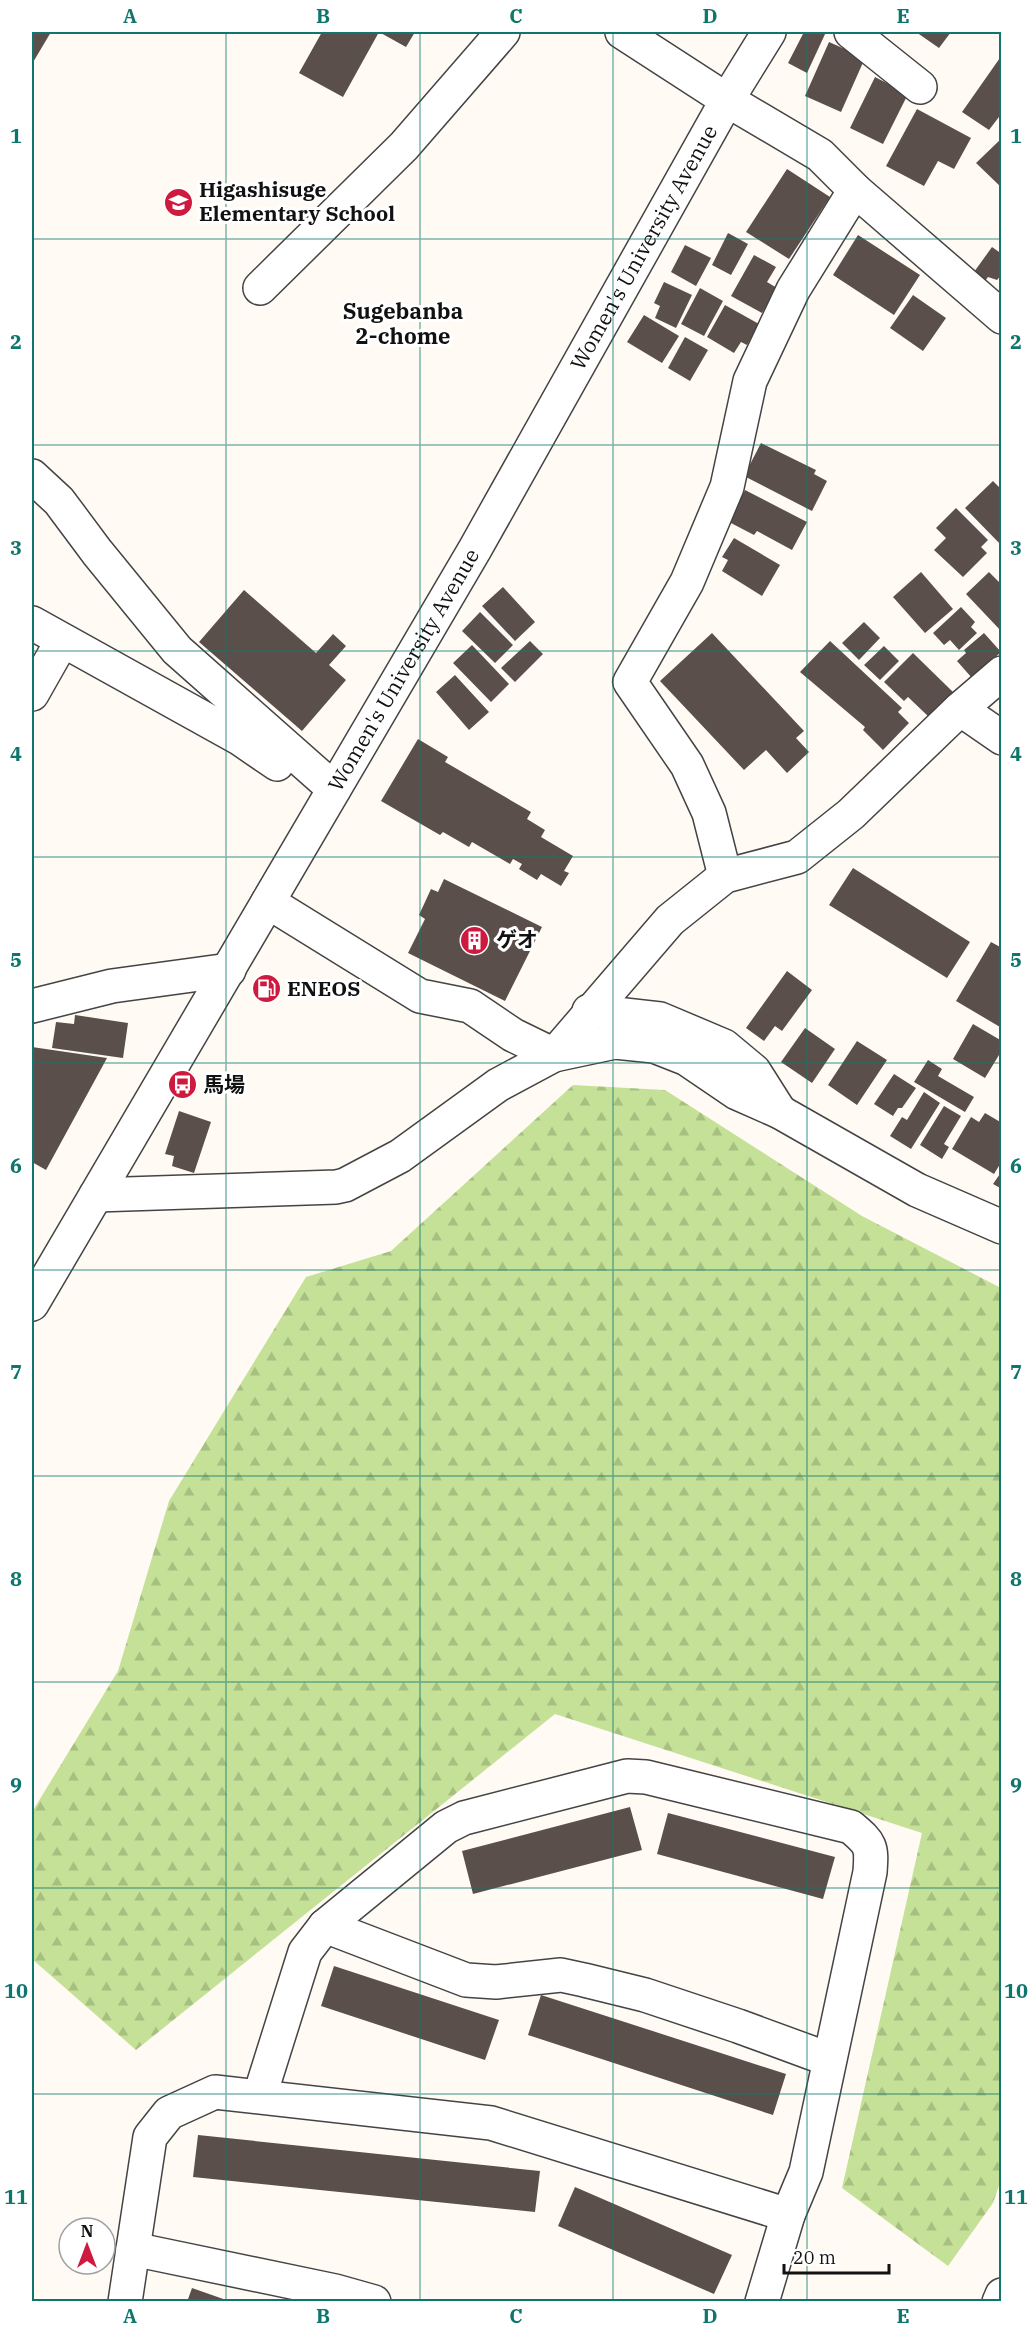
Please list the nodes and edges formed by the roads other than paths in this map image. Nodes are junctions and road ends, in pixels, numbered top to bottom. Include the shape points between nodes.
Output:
1 (503, 32) edge
2 (622, 32) edge
3 (769, 32) edge
4 (850, 32) edge
5 (920, 87) dead end
6 (727, 100) junction
7 (855, 190) junction
8 (260, 288) dead end
9 (1002, 317) edge
10 (32, 477) edge
11 (32, 623) edge
12 (62, 640) junction
13 (1002, 673) edge
14 (32, 694) edge
15 (960, 709) junction
16 (1002, 738) edge
17 (333, 789) junction
18 (725, 876) junction
19 (268, 902) junction
20 (230, 970) junction
21 (32, 1006) edge
22 (590, 1011) junction
23 (554, 1055) junction
24 (780, 1112) junction
25 (96, 1196) junction
26 (1002, 1227) edge
27 (32, 1304) edge
28 (326, 1926) junction
29 (828, 2059) junction
30 (260, 2095) junction
31 (789, 2215) junction
32 (133, 2249) junction
33 (1002, 2295) edge
34 (125, 2301) edge
35 (374, 2301) edge
36 (762, 2301) edge
37 (999, 2301) edge

1 - 8 street via 404,146
2 - 6 street
3 - 6 street, Women's University Avenue
4 - 5 street
6 - 7 street via 820,155
6 - 17 street, Women's University Avenue via 475,549
7 - 9 street
7 - 18 street via 793,290 750,381 727,487 687,582 630,682 687,765 709,813
10 - 17 street via 58,501 177,650
11 - 12 street
12 - 14 street
12 - 17 street via 239,738 284,769
13 - 15 street
15 - 16 street
15 - 18 street via 851,814 796,857
17 - 19 street, Women's University Avenue
18 - 22 street via 670,920
19 - 20 street, Women's University Avenue
19 - 23 street via 420,996 470,1006 513,1035
20 - 21 street via 112,986
20 - 25 street, Women's University Avenue
22 - 23 street
22 - 24 street via 660,1019 724,1046 754,1071
23 - 24 street via 615,1042 654,1046 687,1059 737,1093
23 - 25 street via 498,1086 400,1156 345,1185
24 - 26 street via 917,1190
25 - 27 street, Women's University Avenue
28 - 29 street via 466,1980 496,1982 561,1976 584,1980 738,2025
28 - 29 street via 446,1827 464,1818 627,1776 646,1777 851,1827 872,1850 870,1872
28 - 30 street via 306,1952
29 - 31 street via 806,2172
30 - 31 street via 491,2123
30 - 32 street via 215,2092 169,2113 150,2137
31 - 36 street
32 - 34 street
32 - 35 street
33 - 37 street

